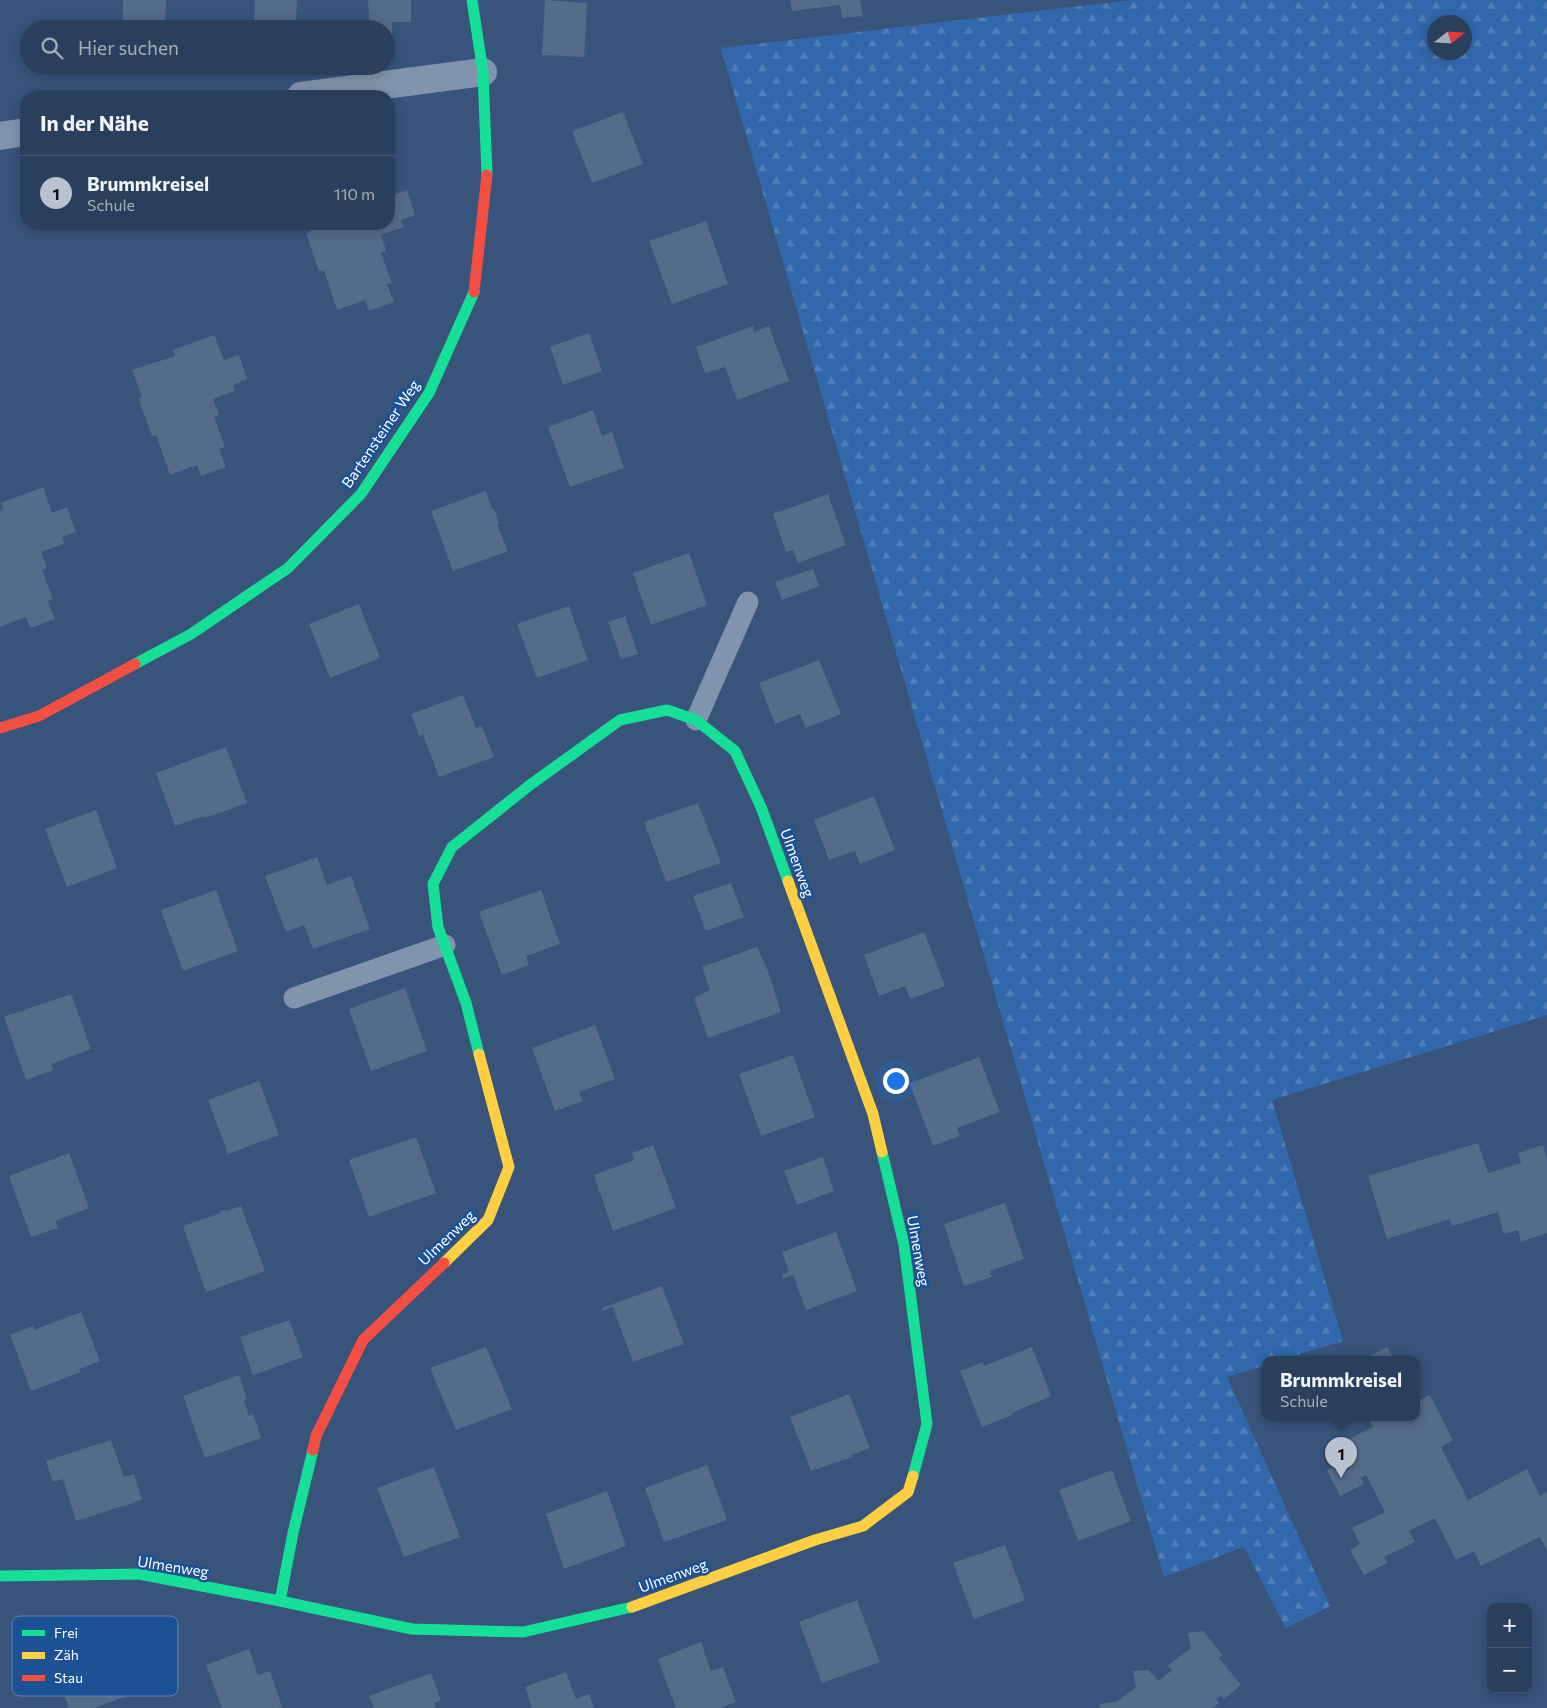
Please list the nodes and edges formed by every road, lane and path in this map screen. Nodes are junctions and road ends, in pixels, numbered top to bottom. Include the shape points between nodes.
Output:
1 (472, 0) edge
2 (484, 72) junction
3 (347, 90) edge
4 (20, 133) edge
5 (0, 136) edge
6 (748, 602) dead end
7 (696, 720) junction
8 (0, 728) edge
9 (445, 945) junction
10 (294, 998) dead end
11 (0, 1576) edge
12 (280, 1601) junction

1 - 2 street, Bartensteiner Weg
2 - 3 street
2 - 8 street, Bartensteiner Weg via 487,184 474,293 429,394 361,494 288,568 191,634 39,716
4 - 5 street
6 - 7 lane
7 - 9 street, Ulmenweg via 667,710 620,720 530,785 452,848 433,884 438,927
7 - 12 street, Ulmenweg via 735,751 760,807 872,1114 904,1245 927,1424 908,1492 863,1526 815,1540 631,1607 523,1632 412,1630
9 - 10 lane
9 - 12 street, Ulmenweg via 466,1003 509,1167 488,1220 363,1340 316,1436
11 - 12 street, Ulmenweg via 139,1574

